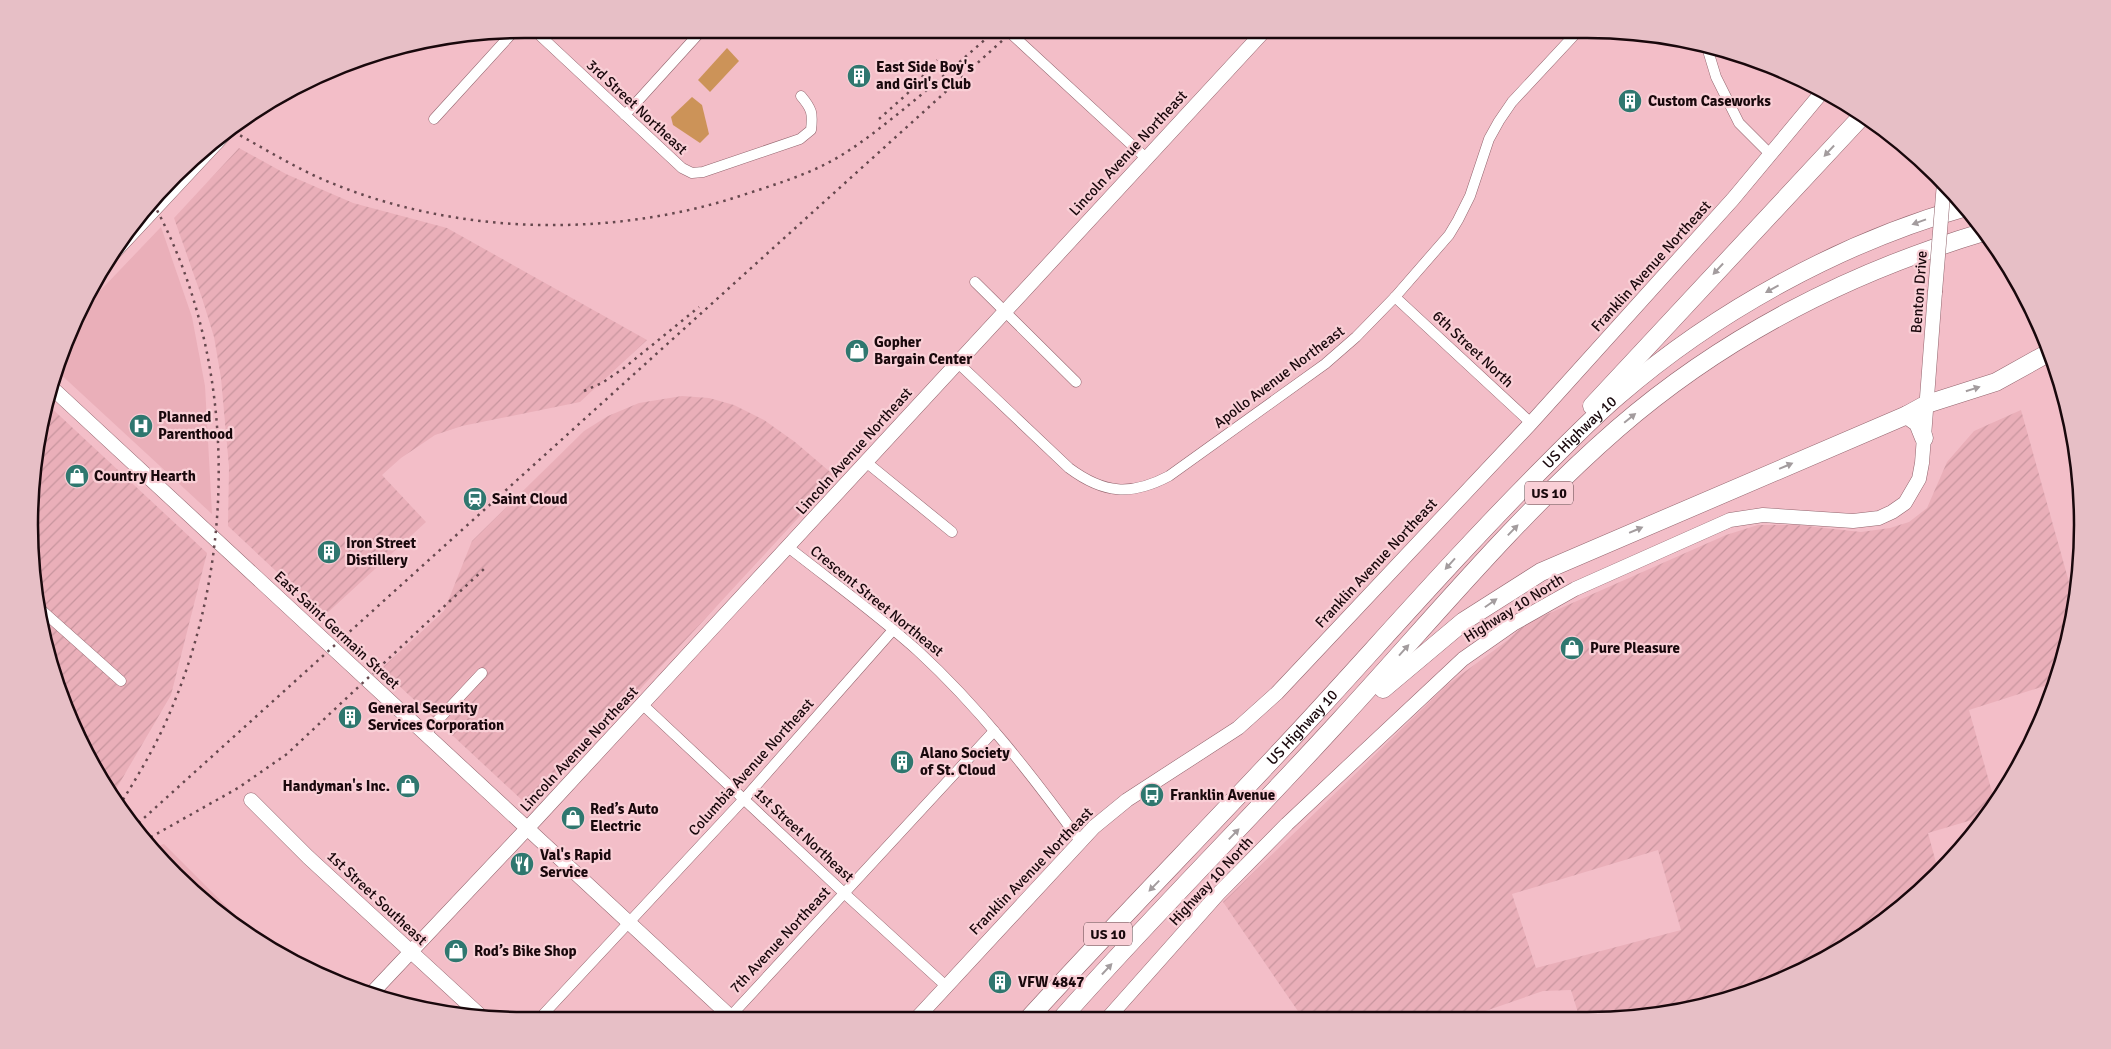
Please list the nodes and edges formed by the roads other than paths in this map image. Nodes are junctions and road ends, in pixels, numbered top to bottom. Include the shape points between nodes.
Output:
1 (543, 38) edge
2 (695, 38) edge
3 (1016, 38) edge
4 (1258, 38) edge
5 (1572, 38) edge
6 (507, 39) edge
7 (1709, 53) edge
8 (801, 96) dead end
9 (1818, 96) edge
10 (625, 114) junction
11 (434, 119) dead end
12 (1858, 121) edge
13 (1771, 155) junction
14 (1146, 158) junction
15 (196, 165) edge
16 (1943, 193) edge
17 (1958, 210) edge
18 (145, 219) edge
19 (1977, 234) edge
20 (975, 282) dead end
21 (1395, 297) junction
22 (1004, 311) junction
23 (2043, 356) edge
24 (957, 362) junction
25 (1076, 382) dead end
26 (56, 392) edge
27 (1927, 404) junction
28 (1907, 415) junction
29 (1531, 423) junction
30 (1924, 438) junction
31 (866, 462) junction
32 (1508, 502) junction
33 (952, 532) dead end
34 (788, 547) junction
35 (46, 614) edge
36 (893, 630) junction
37 (482, 673) dead end
38 (121, 681) dead end
39 (642, 704) junction
40 (994, 730) junction
41 (425, 734) junction
42 (1271, 796) junction
43 (744, 799) junction
44 (252, 800) dead end
45 (527, 829) junction
46 (1080, 841) junction
47 (844, 893) junction
48 (627, 922) junction
49 (410, 952) junction
50 (946, 986) junction
51 (376, 988) edge
52 (472, 1008) edge
53 (545, 1012) edge
54 (724, 1012) edge
55 (735, 1012) edge
56 (922, 1012) edge
57 (1035, 1012) edge
58 (1068, 1012) edge
59 (1113, 1012) edge

1 - 10 street, 3rd Street Northeast
2 - 10 street
3 - 14 street
4 - 14 street, Lincoln Avenue Northeast
5 - 21 street, Apollo Avenue Northeast via 1512,102 1489,138 1470,196 1449,235
6 - 11 street
7 - 13 street via 1716,77 1739,123
8 - 10 street, 3rd Street Northeast via 810,107 812,118 810,130 800,139 704,172 692,173 682,168
9 - 13 street, Franklin Avenue Northeast
12 -> 32 highway via 1606,390
13 - 29 street, Franklin Avenue Northeast
14 - 22 street, Lincoln Avenue Northeast
15 - 18 street
16 - 27 street, Benton Drive, bridge
17 -> 32 highway, US Highway 10 / US 10 via 1888,234 1825,261 1732,313 1620,394
42 -> 19 highway, US 10 via 1547,494 1651,401 1723,350 1810,299 1919,252
20 - 22 street
21 - 24 street, Apollo Avenue Northeast via 1325,364 1170,476 1131,489 1115,490 1085,480
21 - 29 street, 6th Street North
22 - 24 street, Lincoln Avenue Northeast
22 - 25 street
27 -> 23 highway via 1996,382
24 - 31 street, Lincoln Avenue Northeast
26 - 41 street, East Saint Germain Street
27 - 28 highway
27 - 30 street, Highway 10 North
28 - 30 highway via 1918,423
42 -> 28 highway via 1429,649 1492,602 1541,572
29 - 46 street, Franklin Avenue Northeast via 1278,693 1238,728 1111,812
30 - 59 street, Highway 10 North via 1919,479 1905,504 1892,512 1879,518 1853,521 1763,515 1730,520 1575,589 1541,606 1490,639 1463,659 1290,822 1218,894
31 - 33 street
31 - 34 street, Lincoln Avenue Northeast
32 -> 57 highway, US Highway 10 / US 10
34 - 36 street, Crescent Street Northeast
34 - 39 street, Lincoln Avenue Northeast
35 - 38 street
36 - 40 street, Crescent Street Northeast via 946,678
36 - 43 street, Columbia Avenue Northeast
37 - 41 street
39 - 43 street, 1st Street Northeast
39 - 45 street, Lincoln Avenue Northeast
40 - 46 street, Crescent Street Northeast
40 - 47 street, 7th Avenue Northeast
41 - 45 street, East Saint Germain Street
58 -> 42 highway, US 10
43 - 47 street, 1st Street Northeast
43 - 48 street, Columbia Avenue Northeast
44 - 49 street, 1st Street Southeast
45 - 48 street, East Saint Germain Street
45 - 49 street, Lincoln Avenue Northeast
46 - 50 street, Franklin Avenue Northeast
47 - 50 street, 1st Street Northeast
47 - 55 street, 7th Avenue Northeast
48 - 53 street, Columbia Avenue Northeast
48 - 54 street, East Saint Germain Street
49 - 51 street, Lincoln Avenue Northeast
49 - 52 street, 1st Street Southeast
50 - 56 street, Franklin Avenue Northeast

